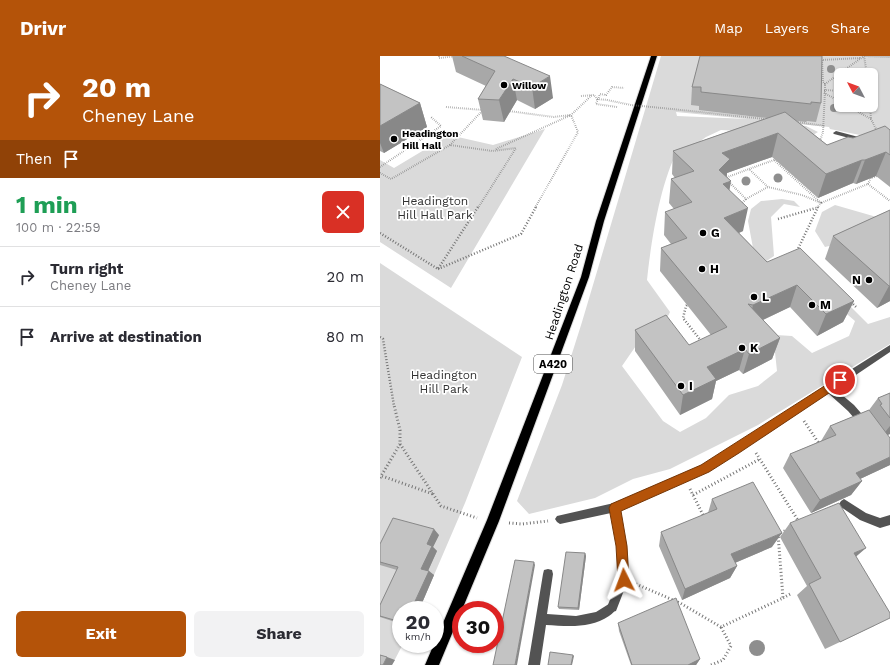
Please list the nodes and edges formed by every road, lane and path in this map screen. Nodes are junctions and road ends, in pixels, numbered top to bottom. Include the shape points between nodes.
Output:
1 (439, 56) edge
2 (456, 56) edge
3 (654, 56) edge
4 (864, 56) edge
5 (890, 57) edge
6 (861, 58) junction
7 (865, 68) edge
8 (825, 84) junction
9 (624, 88) dead end
10 (824, 91) junction
11 (834, 92) edge
12 (592, 95) junction
13 (581, 96) dead end
14 (834, 97) edge
15 (597, 99) junction
16 (446, 107) dead end
17 (617, 108) dead end
18 (504, 111) edge
19 (858, 112) edge
20 (870, 112) edge
21 (571, 115) junction
22 (430, 117) dead end
23 (871, 119) junction
24 (770, 120) edge
25 (793, 122) edge
26 (824, 125) junction
27 (836, 134) joint
28 (853, 137) junction
29 (841, 142) edge
30 (881, 143) joint
31 (815, 144) edge
32 (450, 145) junction
33 (492, 151) junction
34 (780, 158) dead end
35 (774, 160) junction
36 (380, 167) edge
37 (749, 169) junction
38 (380, 173) edge
39 (884, 173) edge
40 (726, 178) junction
41 (719, 181) edge
42 (868, 184) junction
43 (768, 187) junction
44 (746, 199) junction
45 (890, 201) edge
46 (821, 203) junction
47 (740, 204) edge
48 (816, 208) junction
49 (778, 219) dead end
50 (380, 233) edge
51 (798, 251) junction
52 (792, 255) edge
53 (803, 256) edge
54 (438, 269) junction
55 (846, 298) edge
56 (693, 299) edge
57 (857, 308) dead end
58 (380, 337) edge
59 (705, 346) edge
60 (890, 348) edge
61 (828, 388) junction
62 (796, 408) junction
63 (871, 433) edge
64 (748, 440) junction
65 (400, 444) junction
66 (821, 446) edge
67 (760, 459) junction
68 (381, 477) edge
69 (684, 478) junction
70 (433, 494) junction
71 (693, 495) junction
72 (844, 504) edge
73 (615, 508) junction
74 (560, 519) joint
75 (706, 519) edge
76 (890, 520) edge
77 (493, 521) junction
78 (806, 521) edge
79 (800, 524) junction
80 (795, 527) edge
81 (789, 530) dead end
82 (548, 574) dead end
83 (624, 580) junction
84 (792, 593) dead end
85 (783, 598) junction
86 (541, 619) junction
87 (721, 627) junction
88 (432, 665) edge
89 (534, 665) edge
90 (711, 665) edge

1 - 2 path
3 - 77 main road, Headington Road / A420 via 584,277
4 - 5 path
4 - 6 path
4 - 7 path
6 - 8 path
6 - 8 path via 822,60
8 - 10 path
9 - 15 path via 612,87 606,95 600,94
10 - 11 path
10 - 14 path
10 - 26 path
12 - 13 path
12 - 15 path
12 - 21 path
15 - 17 path via 596,104
15 - 24 path, bridge
16 - 32 path via 483,110
18 - 21 path via 554,117
19 - 23 path
20 - 23 path
21 - 33 path
21 - 54 path via 578,132 521,234
22 - 36 path via 441,126
23 - 30 path via 882,140
25 - 26 path
26 - 27 path
26 - 31 path via 819,142
27 - 28 street
28 - 29 street
28 - 30 street
32 - 33 path
32 - 38 path via 391,179
33 - 54 path via 516,148
34 - 35 path
35 - 37 path
35 - 46 path
37 - 40 path
37 - 43 path
39 - 42 path via 871,178
40 - 41 path
40 - 44 path
42 - 45 path
42 - 46 path
43 - 44 path
43 - 46 path via 802,195
44 - 47 path
46 - 48 path
48 - 49 path
48 - 51 path
50 - 54 path
51 - 52 path
51 - 53 path
55 - 57 path
56 - 59 path via 686,306 683,318
58 - 65 path via 383,339 400,430
60 - 61 street
61 - 62 street
61 - 63 street via 851,408
62 - 64 street
62 - 66 path
64 - 67 path
64 - 69 street via 705,468
65 - 68 path
65 - 70 path
67 - 71 path
67 - 79 path
68 - 70 path
69 - 71 path
69 - 73 street
70 - 77 path via 441,506 468,516
71 - 75 path
72 - 76 street via 880,523
73 - 74 street
73 - 83 street via 622,546
74 - 77 path via 522,524
77 - 88 main road, Headington Road / A420
78 - 79 path
79 - 80 path
81 - 85 path via 778,534
82 - 86 street
83 - 86 street via 612,607 598,617 576,621
83 - 87 path via 648,588 696,611
84 - 85 path
85 - 87 path
86 - 89 street
87 - 90 path via 731,646 723,660

